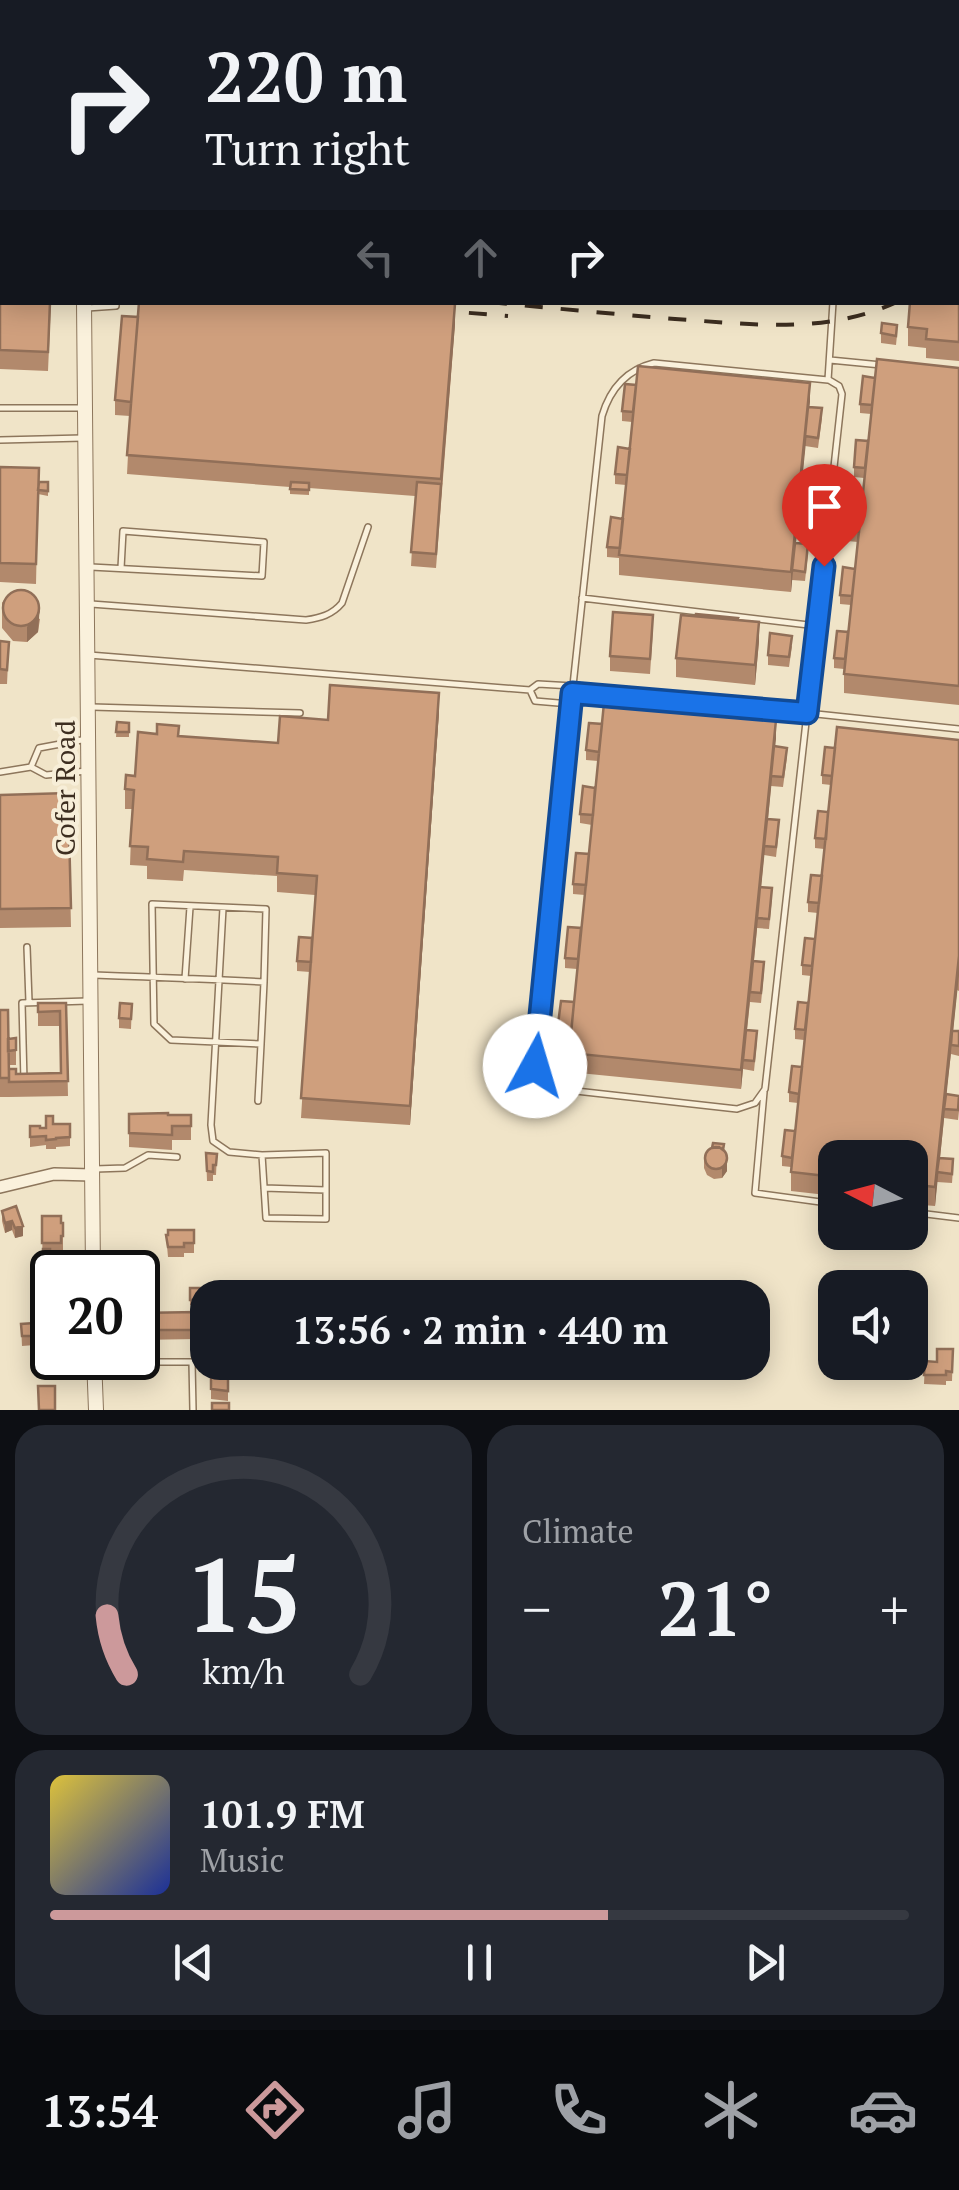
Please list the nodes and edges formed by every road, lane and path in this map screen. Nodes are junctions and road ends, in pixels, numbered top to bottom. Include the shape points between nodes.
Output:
1 (116, 305) edge
2 (832, 305) edge
3 (84, 306) edge
4 (830, 360) junction
5 (890, 366) edge
6 (828, 380) junction
7 (0, 408) edge
8 (86, 408) junction
9 (86, 438) junction
10 (0, 440) edge
11 (368, 526) dead end
12 (88, 567) junction
13 (121, 568) junction
14 (582, 598) junction
15 (88, 604) junction
16 (817, 626) junction
17 (89, 655) junction
18 (572, 689) junction
19 (530, 690) junction
20 (571, 704) junction
21 (90, 706) junction
22 (300, 713) edge
23 (807, 713) junction
24 (959, 729) edge
25 (90, 739) junction
26 (31, 767) junction
27 (90, 771) junction
28 (0, 772) edge
29 (190, 906) junction
30 (223, 908) junction
31 (27, 947) dead end
32 (91, 975) junction
33 (153, 977) junction
34 (185, 978) junction
35 (218, 980) junction
36 (264, 982) junction
37 (91, 1001) junction
38 (29, 1002) junction
39 (214, 1042) junction
40 (261, 1044) junction
41 (24, 1080) edge
42 (764, 1089) junction
43 (258, 1102) dead end
44 (262, 1155) junction
45 (177, 1157) dead end
46 (92, 1172) junction
47 (0, 1187) edge
48 (264, 1188) junction
49 (326, 1190) junction
50 (818, 1202) edge
51 (928, 1214) edge
52 (959, 1218) edge
53 (94, 1250) edge
54 (160, 1361) edge
55 (95, 1380) edge
56 (96, 1410) edge
57 (193, 1410) edge

1 - 3 lane
2 - 4 lane
3 - 8 street, Cofer Road
4 - 5 lane
4 - 6 lane
6 - 14 lane via 654,363 625,376 602,416
6 - 16 lane via 842,394
7 - 8 lane
8 - 9 street, Cofer Road
9 - 10 lane
9 - 12 street, Cofer Road
11 - 15 lane via 347,594 322,617
12 - 13 lane
12 - 15 street, Cofer Road
13 - 13 lane via 262,576 264,542 123,532
14 - 16 lane
14 - 18 lane
15 - 17 street, Cofer Road
16 - 23 lane
17 - 19 lane
17 - 21 street, Cofer Road
18 - 19 lane via 538,684
18 - 20 lane
18 - 23 lane
19 - 20 lane via 535,700
20 - 42 lane via 535,1066 560,1088 736,1109 755,1103
21 - 22 lane
21 - 25 street, Cofer Road
23 - 24 lane
23 - 42 lane
25 - 26 lane via 39,748
25 - 27 street, Cofer Road
26 - 27 lane via 46,775
26 - 28 lane
27 - 32 street, Cofer Road
29 - 30 lane
29 - 33 lane via 152,904
29 - 34 lane
30 - 35 lane
30 - 36 lane via 266,909
31 - 38 lane
32 - 33 lane
32 - 37 street, Cofer Road
33 - 34 lane
33 - 39 lane via 154,1024 172,1040
34 - 35 lane
35 - 36 lane
35 - 39 lane
36 - 40 lane
37 - 38 lane
37 - 46 street, Cofer Road
38 - 41 lane via 22,1003
39 - 40 lane
39 - 44 lane via 213,1142 228,1152
40 - 43 lane
42 - 50 lane via 755,1194
44 - 48 lane
44 - 49 lane via 326,1153
45 - 46 lane via 148,1155 125,1168
46 - 47 street
46 - 53 street, Cofer Road
48 - 49 lane
48 - 49 lane via 266,1218 326,1219
51 - 52 lane
54 - 57 lane via 192,1362
55 - 56 street

